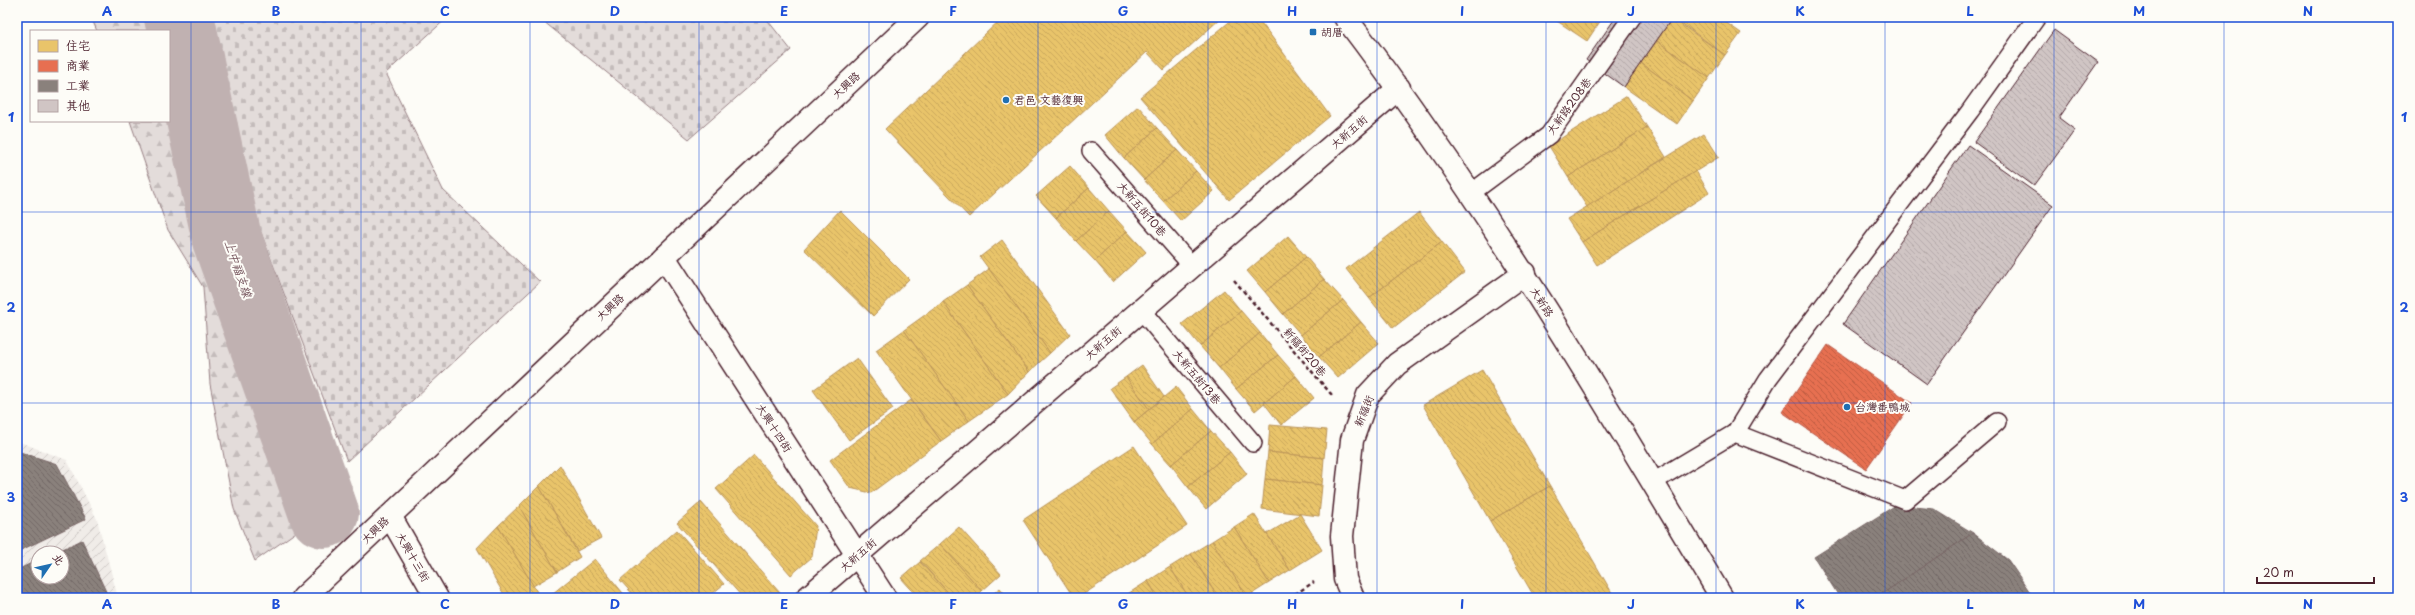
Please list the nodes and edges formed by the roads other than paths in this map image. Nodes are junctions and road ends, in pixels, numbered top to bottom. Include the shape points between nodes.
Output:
1 (918, 17) edge
2 (1345, 17) edge
3 (1632, 17) edge
4 (2037, 17) edge
5 (1399, 88) junction
6 (1092, 152) dead end
7 (1471, 194) junction
8 (664, 257) junction
9 (1192, 266) junction
10 (1525, 273) junction
11 (1141, 310) junction
12 (1997, 422) dead end
13 (1735, 433) junction
14 (1253, 443) dead end
15 (1653, 482) junction
16 (390, 516) junction
17 (857, 555) junction
18 (303, 598) edge
19 (437, 598) edge
20 (807, 598) edge
21 (885, 598) edge
22 (1352, 598) edge
23 (1722, 598) edge

1 - 8 street, 大興路
2 - 5 street, 大新路
3 - 7 lane, 大新路208巷 via 1550,135
4 - 13 lane via 1970,111 1768,378
5 - 7 street, 大新路
5 - 9 street, 大新五街
6 - 9 lane, 大新五街10巷
7 - 10 street, 大新路
8 - 16 street, 大興路
8 - 17 street, 大興十四街
9 - 11 street, 大新五街
10 - 15 street, 大新路
10 - 22 street, 新福街 via 1397,364 1368,395 1352,440 1342,536 1344,579
11 - 14 lane, 大新五街13巷
11 - 17 street, 大新五街
12 - 13 lane via 1905,500
13 - 15 lane
15 - 23 street, 大新路
16 - 18 street, 大興路
16 - 19 street, 大興十三街
17 - 20 street, 大新五街
17 - 21 street, 大興十四街

